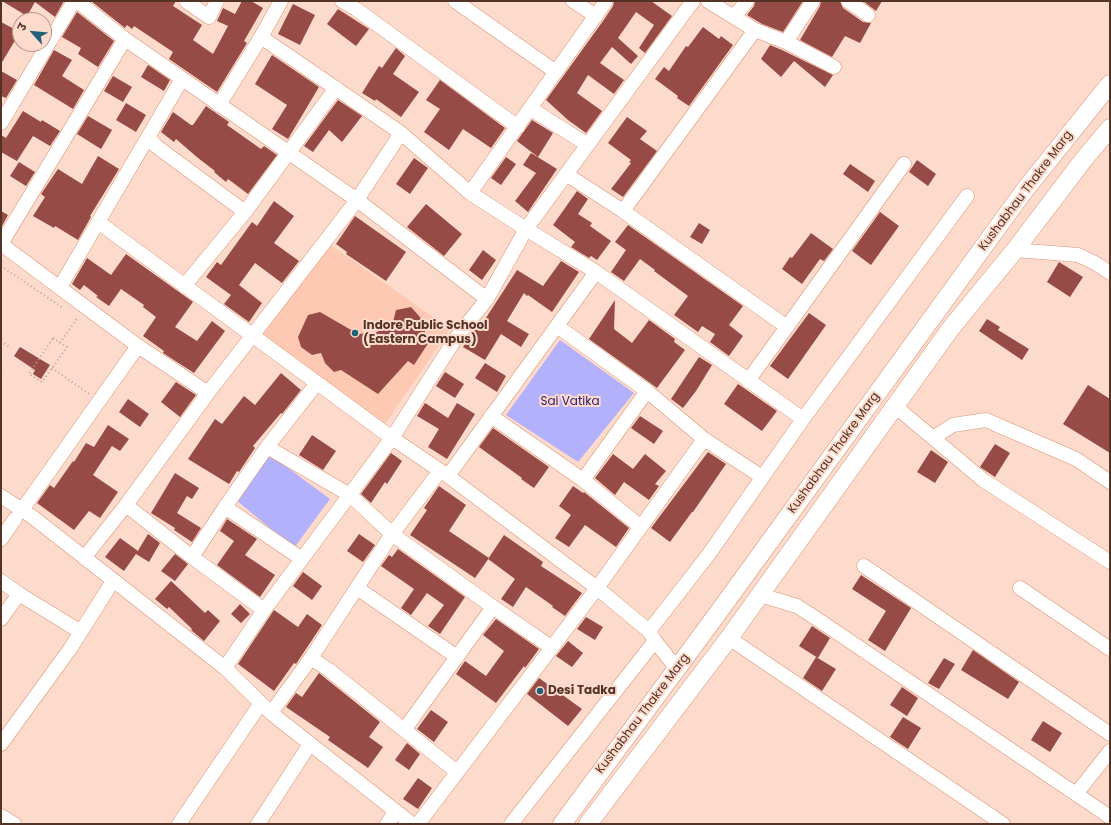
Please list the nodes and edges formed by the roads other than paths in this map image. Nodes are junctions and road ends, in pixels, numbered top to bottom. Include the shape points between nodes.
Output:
1 (74, 1) edge
2 (77, 1) edge
3 (186, 1) edge
4 (217, 1) edge
5 (281, 1) edge
6 (342, 1) edge
7 (455, 1) edge
8 (573, 1) edge
9 (606, 1) edge
10 (693, 1) edge
11 (708, 1) edge
12 (747, 1) edge
13 (813, 1) edge
14 (848, 1) edge
15 (868, 15) dead end
16 (596, 16) junction
17 (734, 17) junction
18 (756, 30) junction
19 (261, 37) junction
20 (125, 39) junction
21 (786, 42) junction
22 (834, 67) dead end
23 (556, 72) junction
24 (182, 79) junction
25 (1110, 84) edge
26 (336, 88) junction
27 (219, 105) junction
28 (531, 109) junction
29 (1, 122) edge
30 (518, 127) junction
31 (1110, 128) edge
32 (401, 133) junction
33 (148, 137) junction
34 (588, 145) junction
35 (289, 152) junction
36 (904, 164) dead end
37 (566, 174) junction
38 (470, 193) junction
39 (967, 196) dead end
40 (357, 200) junction
41 (623, 211) junction
42 (245, 212) junction
43 (98, 222) junction
44 (526, 229) junction
45 (1, 244) edge
46 (1015, 250) junction
47 (596, 272) junction
48 (1110, 273) edge
49 (60, 286) junction
50 (184, 286) junction
51 (487, 299) junction
52 (557, 326) junction
53 (787, 327) junction
54 (253, 335) junction
55 (138, 346) junction
56 (748, 381) junction
57 (317, 383) junction
58 (647, 391) junction
59 (208, 393) junction
60 (895, 406) junction
61 (491, 416) junction
62 (803, 420) junction
63 (392, 438) junction
64 (933, 438) junction
65 (704, 439) junction
66 (267, 447) junction
67 (444, 473) junction
68 (762, 477) junction
69 (583, 480) junction
70 (1110, 482) edge
71 (350, 495) junction
72 (1, 496) edge
73 (126, 505) junction
74 (225, 507) junction
75 (19, 514) junction
76 (640, 527) junction
77 (392, 534) junction
78 (1, 539) edge
79 (192, 557) junction
80 (84, 558) junction
81 (302, 559) junction
82 (1110, 562) edge
83 (864, 566) dead end
84 (1, 581) edge
85 (113, 581) junction
86 (357, 588) junction
87 (596, 588) junction
88 (1020, 588) dead end
89 (19, 594) junction
90 (760, 595) junction
91 (493, 607) junction
92 (264, 610) junction
93 (1, 619) edge
94 (81, 632) junction
95 (652, 636) junction
96 (729, 638) junction
97 (551, 647) junction
98 (1110, 649) edge
99 (311, 658) junction
100 (456, 658) junction
101 (224, 668) junction
102 (677, 669) junction
103 (266, 708) junction
104 (404, 730) junction
105 (1110, 734) edge
106 (1, 744) edge
107 (310, 744) junction
108 (1110, 751) edge
109 (457, 772) junction
110 (1076, 794) junction
111 (396, 811) junction
112 (1, 816) edge
113 (1110, 817) edge
114 (14, 824) edge
115 (179, 824) edge
116 (258, 824) edge
117 (387, 824) edge
118 (412, 824) edge
119 (418, 824) edge
120 (511, 824) edge
121 (562, 824) edge
122 (588, 824) edge
123 (1003, 824) edge

1 - 29 street
2 - 20 street
3 - 4 street via 209,17
5 - 19 street
6 - 30 street
7 - 23 street
8 - 16 street
9 - 16 street
10 - 34 street
11 - 17 street
12 - 17 street
13 - 21 street
14 - 15 street
16 - 23 street
17 - 18 street
18 - 21 street
18 - 41 street
19 - 26 street
19 - 27 street
20 - 24 street
20 - 45 street
21 - 22 street
23 - 28 street
24 - 27 street
24 - 33 street
25 - 102 main road, Kushabhau Thakre Marg via 1024,191
26 - 32 street
26 - 35 street
27 - 35 street
28 - 30 street
28 - 34 street
30 - 38 street
31 - 46 main road, Kushabhau Thakre Marg
32 - 38 street
32 - 40 street
33 - 42 street via 156,146
33 - 43 street
34 - 37 street
35 - 40 street
35 - 42 street
36 - 53 street
37 - 41 street
37 - 44 street
38 - 44 street
39 - 62 street
40 - 51 street
40 - 54 street
41 - 53 street
42 - 50 street
43 - 49 street
43 - 50 street
44 - 47 street
44 - 51 street
45 - 49 street
46 - 48 street via 1078,255
46 - 60 main road, Kushabhau Thakre Marg via 951,328
47 - 52 street
47 - 56 street
49 - 55 street via 82,312
50 - 54 street
51 - 63 street via 456,338
52 - 58 street
52 - 61 street
53 - 56 street
54 - 57 street
54 - 59 street
55 - 59 street
55 - 75 street
56 - 62 street
57 - 63 street
57 - 66 street
58 - 65 street
58 - 69 street
59 - 73 street
60 - 64 street
60 - 90 main road, Kushabhau Thakre Marg
61 - 67 street
61 - 69 street
62 - 68 street
63 - 67 street
63 - 71 street
64 - 70 street via 953,425 986,420 1076,460
64 - 82 street via 983,480
65 - 68 street
65 - 76 street
66 - 71 street
66 - 74 street
67 - 77 street
67 - 87 street
68 - 95 street
69 - 76 street
71 - 77 street
71 - 81 street
72 - 75 street
73 - 79 street
73 - 80 street
74 - 79 street
74 - 81 street
75 - 78 street
75 - 80 street
76 - 87 street
77 - 86 street
77 - 91 street
79 - 92 street
80 - 85 street
81 - 92 street
83 - 105 street
84 - 89 street
85 - 94 street
85 - 101 street
86 - 99 street
86 - 100 street
87 - 95 street
87 - 97 street
88 - 98 street
89 - 93 street
89 - 94 street
90 - 96 main road, Kushabhau Thakre Marg
90 - 110 street via 797,606
91 - 97 street
91 - 100 street
92 - 101 street
94 - 106 street
95 - 102 street
95 - 120 street
96 - 122 main road, Kushabhau Thakre Marg
96 - 123 street
97 - 109 street
99 - 103 street
99 - 104 street
100 - 104 street
101 - 103 street
102 - 121 main road, Kushabhau Thakre Marg
103 - 107 street
103 - 115 street
104 - 109 street
107 - 111 street
107 - 116 street
108 - 110 street
109 - 119 street
110 - 113 street
111 - 117 street
111 - 118 street
112 - 114 street

